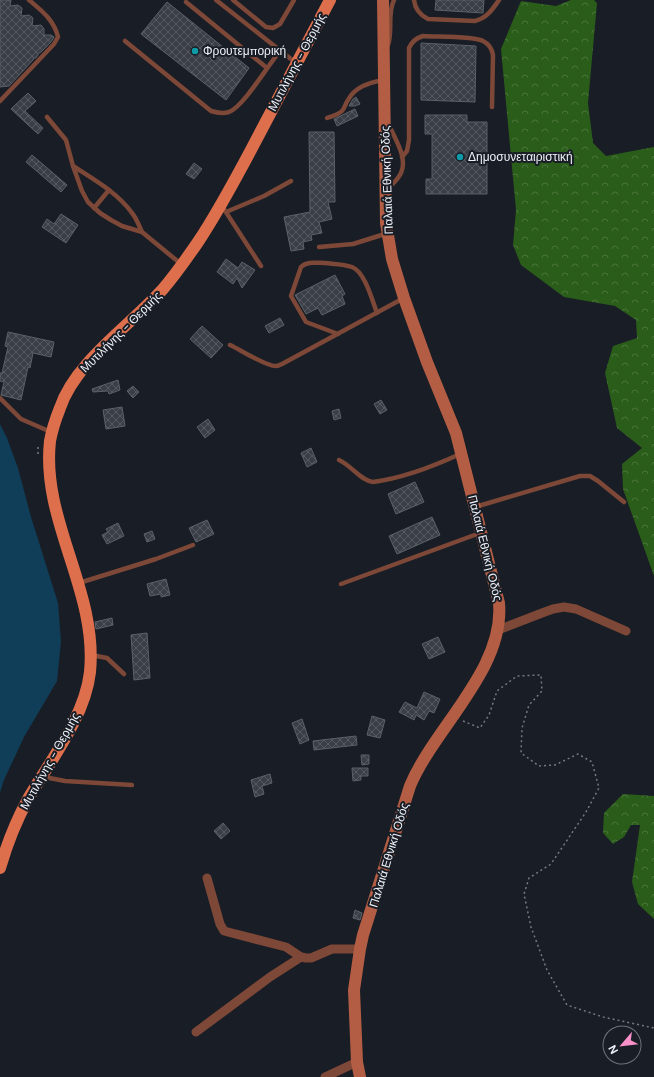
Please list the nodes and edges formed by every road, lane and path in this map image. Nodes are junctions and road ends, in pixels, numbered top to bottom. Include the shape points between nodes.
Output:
1 (29, 0) edge
2 (216, 0) edge
3 (234, 0) edge
4 (294, 0) edge
5 (330, 0) edge
6 (383, 0) edge
7 (394, 0) edge
8 (414, 0) edge
9 (499, 0) edge
10 (186, 2) dead end
11 (125, 41) dead end
12 (280, 51) junction
13 (384, 56) junction
14 (296, 63) junction
15 (267, 68) junction
16 (384, 80) junction
17 (0, 101) edge
18 (492, 107) dead end
19 (385, 115) junction
20 (47, 117) dead end
21 (327, 118) dead end
22 (402, 157) junction
23 (73, 166) junction
24 (291, 181) dead end
25 (109, 190) junction
26 (386, 191) junction
27 (94, 208) junction
28 (224, 209) junction
29 (142, 232) junction
30 (388, 233) junction
31 (319, 247) dead end
32 (182, 264) junction
33 (261, 266) dead end
34 (404, 298) junction
35 (377, 313) junction
36 (338, 334) junction
37 (230, 345) dead end
38 (0, 398) edge
39 (52, 432) junction
40 (461, 454) junction
41 (339, 460) dead end
42 (624, 502) dead end
43 (475, 507) junction
44 (481, 532) junction
45 (193, 545) dead end
46 (79, 583) junction
47 (341, 584) dead end
48 (498, 630) junction
49 (626, 631) dead end
50 (91, 655) junction
51 (124, 674) dead end
52 (454, 717) junction
53 (42, 776) junction
54 (132, 785) dead end
55 (0, 868) edge
56 (207, 878) dead end
57 (360, 949) junction
58 (301, 957) junction
59 (654, 1028) edge
60 (196, 1032) dead end
61 (357, 1062) junction
62 (325, 1077) edge
63 (360, 1077) edge

1 - 17 lane via 45,13 58,37
2 - 12 lane
3 - 4 lane via 266,27 272,28 280,24
5 - 14 main road, Μυτιλήνης - Θερμής
6 - 13 main road, Παλαιά Εθνική Οδός
7 - 13 lane via 390,36
8 - 9 lane via 421,15 428,18 475,21 488,14
10 - 15 lane
11 - 15 lane via 211,111 219,114 228,112 243,102
12 - 14 lane
12 - 15 lane
13 - 16 main road, Παλαιά Εθνική Οδός
14 - 28 main road, Μυτιλήνης - Θερμής
16 - 19 main road, Παλαιά Εθνική Οδός
16 - 21 lane via 359,88 352,93 339,114
18 - 22 lane via 493,55 488,45 478,39 423,36 417,38 412,41 409,48 409,140
19 - 22 lane
19 - 26 main road, Παλαιά Εθνική Οδός
20 - 23 lane via 66,140
22 - 26 lane via 400,174
23 - 25 lane
23 - 27 lane via 85,197
24 - 28 lane via 264,196
25 - 27 lane
25 - 29 lane via 127,206
26 - 30 main road, Παλαιά Εθνική Οδός
27 - 29 lane via 122,226
28 - 32 main road, Μυτιλήνης - Θερμής
28 - 33 lane
29 - 32 lane
30 - 31 lane via 353,244
30 - 34 main road, Παλαιά Εθνική Οδός via 392,259
32 - 39 main road, Μυτιλήνης - Θερμής via 163,289 85,366 70,385
34 - 35 lane
34 - 40 main road, Παλαιά Εθνική Οδός via 456,433
35 - 36 lane
35 - 36 lane via 364,280 357,270 337,264 304,264 300,267 291,296 306,322
36 - 37 lane via 276,366 271,366
38 - 39 lane via 21,419
39 - 46 main road, Μυτιλήνης - Θερμής via 50,482 55,510
40 - 41 lane via 413,474 373,482 362,478
40 - 43 main road, Παλαιά Εθνική Οδός
42 - 43 lane via 590,476 580,476
43 - 44 main road, Παλαιά Εθνική Οδός
44 - 47 lane
44 - 48 main road, Παλαιά Εθνική Οδός via 499,603
45 - 46 lane
46 - 50 main road, Μυτιλήνης - Θερμής
48 - 49 street via 564,607 576,609
48 - 52 main road, Παλαιά Εθνική Οδός via 483,668
50 - 51 lane via 107,658
50 - 53 main road, Μυτιλήνης - Θερμής via 87,690 76,718
52 - 57 main road, Παλαιά Εθνική Οδός via 426,755 410,786
52 - 59 path via 480,728 489,715 497,691 517,676 541,675 542,692 529,705 522,728 522,753 539,766 555,764 578,754 592,762 599,788 551,864 529,878 524,894 531,927 547,970 567,1005 603,1017
53 - 54 lane
53 - 55 main road, Μυτιλήνης - Θερμής via 17,820
56 - 58 street via 224,931 286,947
57 - 58 street via 332,949 311,958
57 - 61 main road, Παλαιά Εθνική Οδός via 354,990
58 - 60 street
61 - 62 street
61 - 63 main road, Παλαιά Εθνική Οδός

